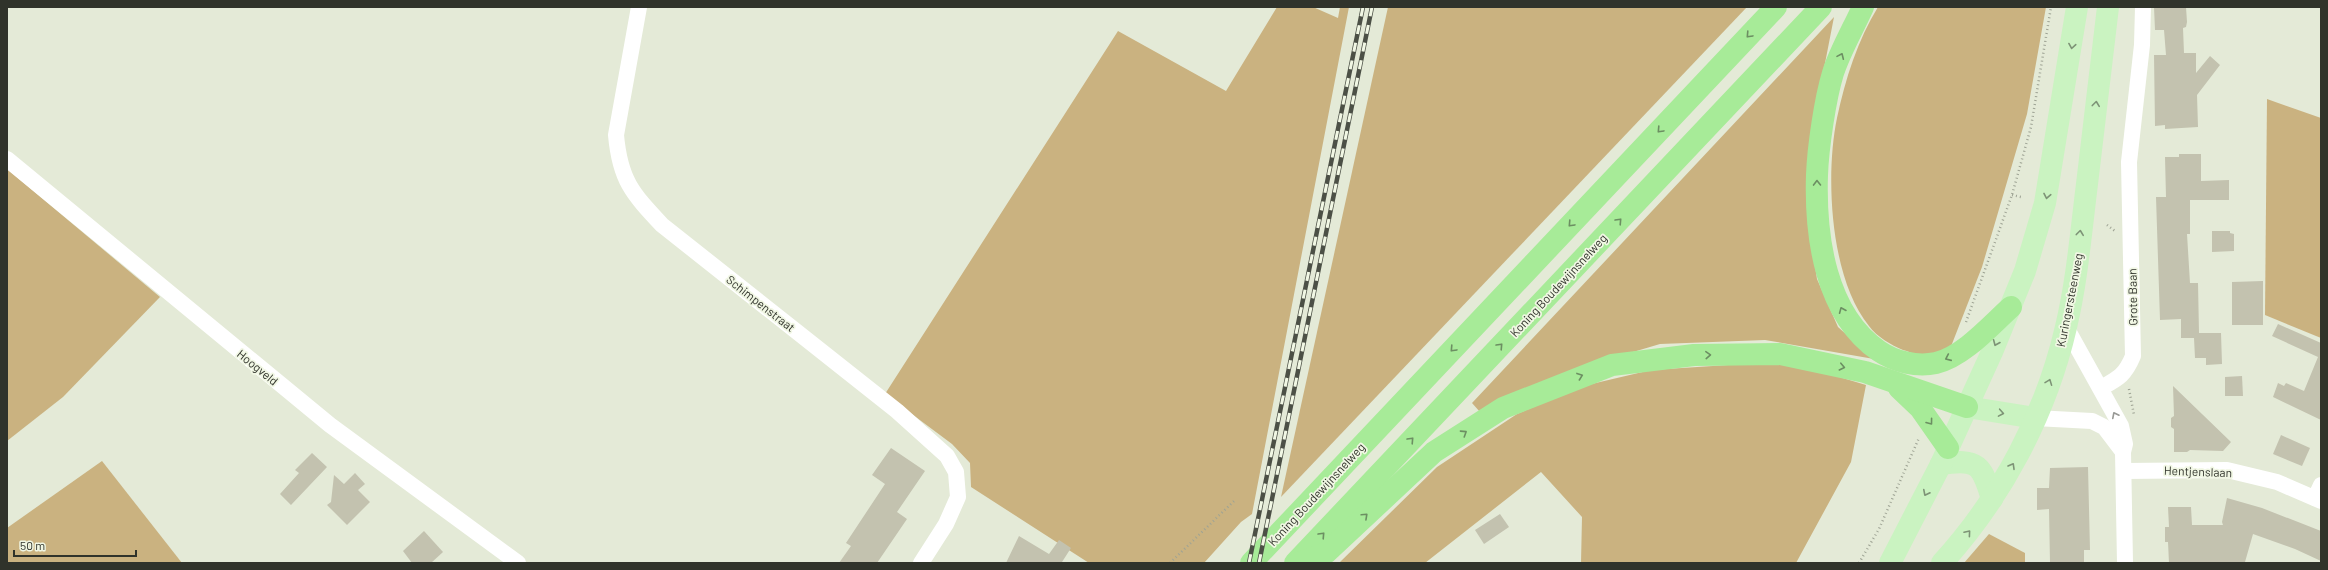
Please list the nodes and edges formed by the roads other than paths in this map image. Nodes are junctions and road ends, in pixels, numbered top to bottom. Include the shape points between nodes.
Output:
1 (639, 7) edge
2 (1776, 7) edge
3 (1821, 7) edge
4 (1863, 7) edge
5 (2077, 7) edge
6 (2108, 7) edge
7 (2143, 7) edge
8 (7, 159) edge
9 (2011, 307) junction
10 (2066, 327) junction
11 (1894, 383) junction
12 (2101, 388) junction
13 (1966, 407) junction
14 (2035, 418) junction
15 (2123, 452) junction
16 (1944, 456) junction
17 (2124, 471) junction
18 (2319, 495) edge
19 (1992, 499) junction
20 (518, 563) edge
21 (921, 563) edge
22 (1251, 563) edge
23 (1296, 563) edge
24 (1890, 563) edge
25 (1942, 563) edge
26 (2125, 563) edge

1 - 21 street, Schimpenstraat via 616,135 618,156 626,181 636,197 662,225 897,411 947,456 956,472 958,497 946,524
2 -> 22 highway, Koning Boudewijnsnelweg
23 -> 3 highway, Koning Boudewijnsnelweg
9 -> 4 highway via 1961,352 1937,363 1911,364 1889,357 1863,340 1845,317 1832,288 1824,258 1818,214 1817,175 1821,135 1833,74
5 -> 9 main road via 2045,203
10 -> 6 main road, Kuringersteenweg via 2077,264
7 - 12 street, Grote Baan via 2142,44 2129,162 2133,356 2122,376
8 - 20 street, Hoogveld via 330,425
9 -> 13 main road
10 - 12 street
14 -> 10 main road, Kuringersteenweg via 2054,371
11 - 13 highway
11 -> 16 highway via 1920,408
23 -> 11 highway via 1326,553 1434,452 1503,408 1612,365 1694,356 1780,354 1865,372
15 -> 12 street via 2125,444 2121,426
13 -> 14 main road
13 - 16 main road
14 - 15 street via 2092,421 2104,427
19 -> 14 main road, Kuringersteenweg via 2023,446
15 - 17 street
16 - 19 main road via 1978,465 1984,474
16 -> 24 main road
17 - 18 street, Hentjenslaan via 2227,470
17 - 26 street
25 -> 19 main road, Kuringersteenweg

